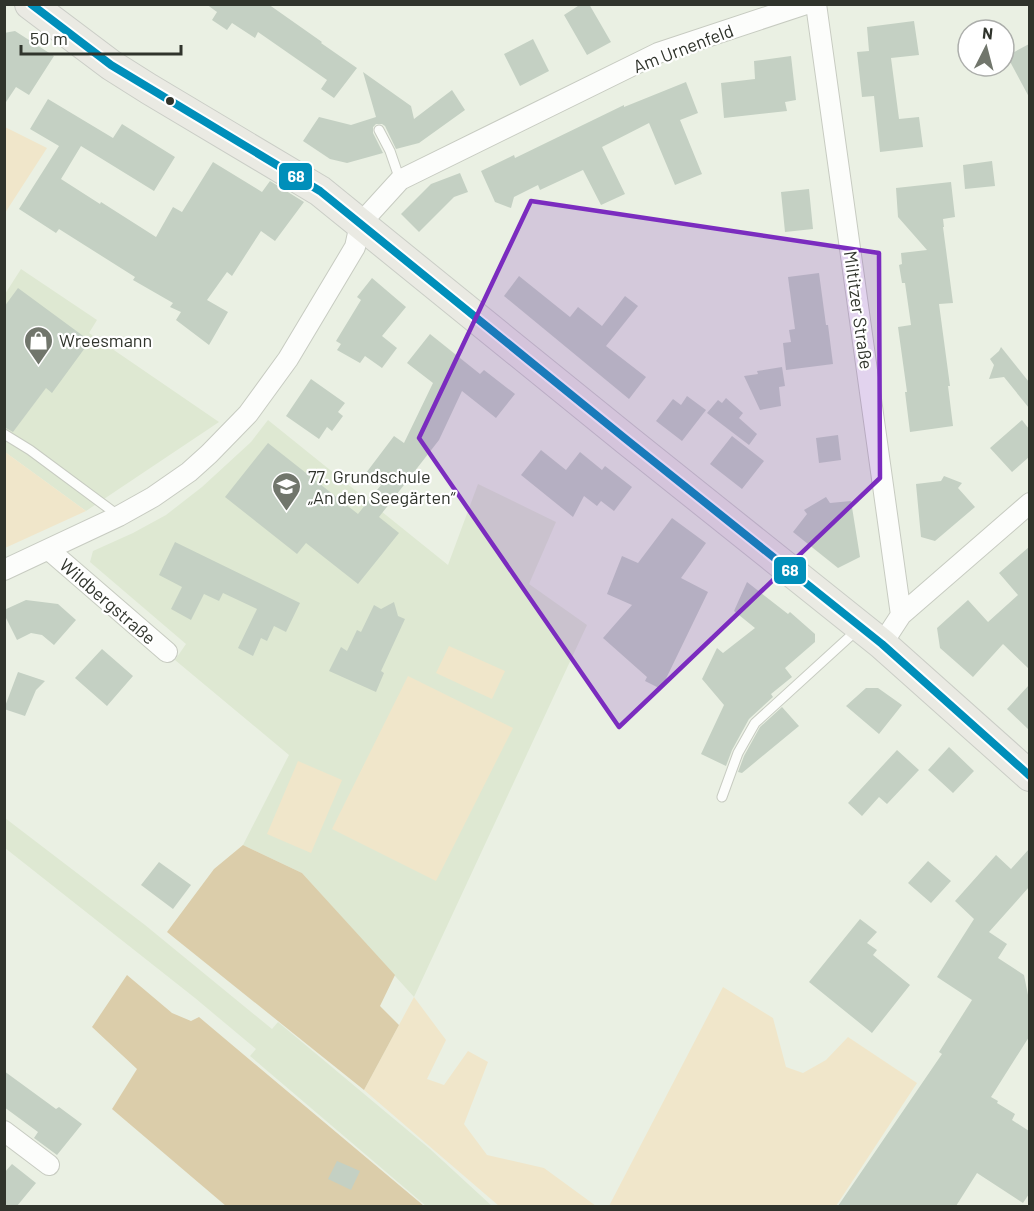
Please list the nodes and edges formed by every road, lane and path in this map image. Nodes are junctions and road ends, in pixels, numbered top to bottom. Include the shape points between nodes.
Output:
1 (30, 4) edge
2 (806, 4) edge
3 (816, 4) edge
4 (379, 130) dead end
5 (400, 180) junction
6 (360, 224) junction
7 (4, 434) edge
8 (1029, 503) edge
9 (119, 516) junction
10 (49, 550) junction
11 (4, 570) edge
12 (901, 615) junction
13 (871, 635) junction
14 (167, 652) dead end
15 (1029, 776) edge
16 (722, 797) dead end
17 (4, 1131) edge
18 (49, 1165) dead end

1 - 6 main road via 130,77 320,191
2 - 5 street, Am Urnenfeld via 658,53
3 - 12 street, Miltitzer Straße
4 - 5 lane
5 - 6 street, Am Urnenfeld
6 - 9 street, Am Urnenfeld via 355,247 288,359 248,414 189,472
6 - 13 main road
7 - 9 lane
8 - 12 street
9 - 10 street, Am Urnenfeld
10 - 11 street, Am Urnenfeld
10 - 14 street, Wildbergstraße
12 - 13 street
13 - 15 main road
13 - 16 lane via 755,723 738,753
17 - 18 street

